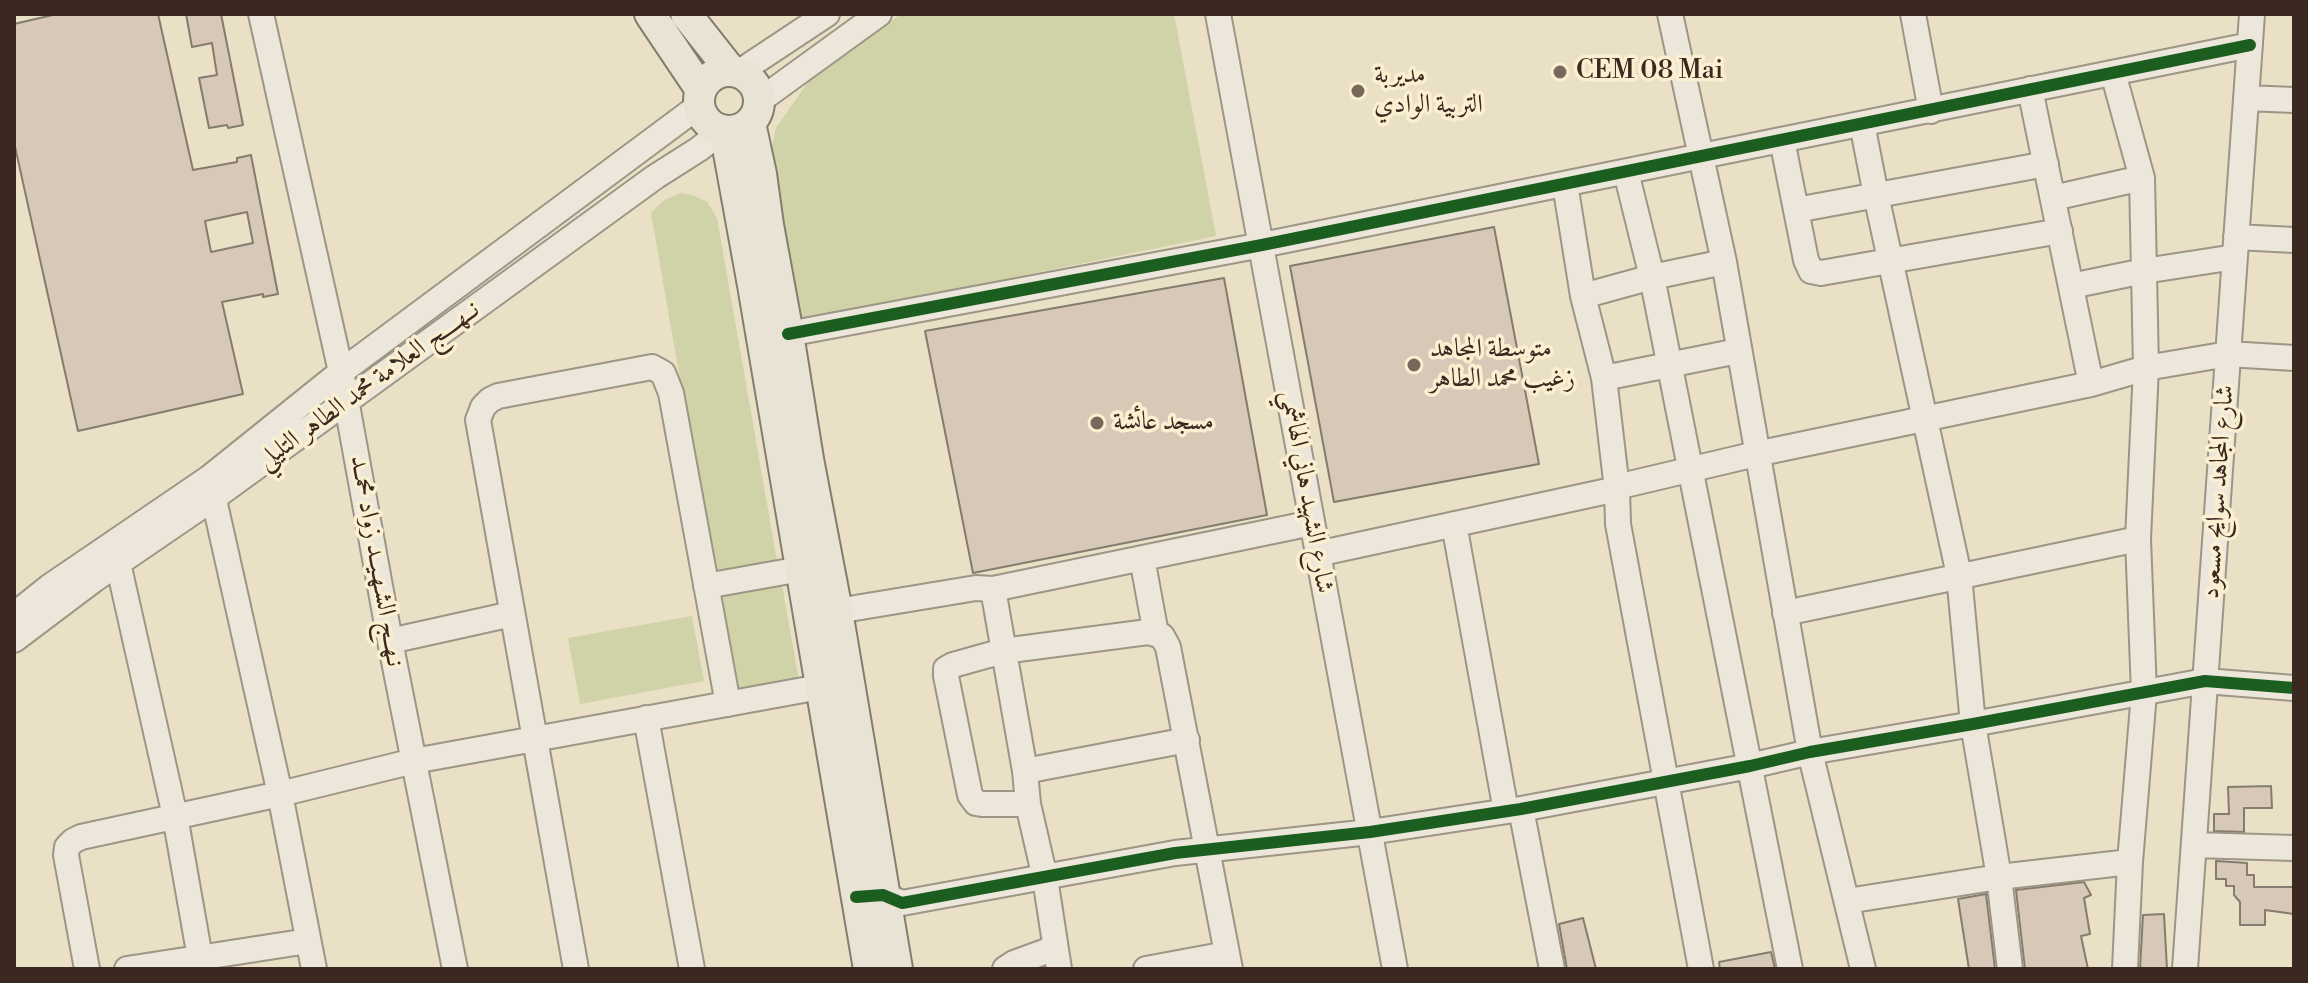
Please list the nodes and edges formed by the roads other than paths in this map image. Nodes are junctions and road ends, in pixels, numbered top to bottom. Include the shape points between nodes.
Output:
1 (261, 14) edge
2 (650, 14) edge
3 (686, 14) edge
4 (827, 14) edge
5 (879, 14) edge
6 (1218, 14) edge
7 (1670, 14) edge
8 (1913, 14) edge
9 (2252, 14) edge
10 (2250, 45) junction
11 (735, 72) junction
12 (2113, 73) junction
13 (2030, 89) junction
14 (700, 98) junction
15 (2246, 98) junction
16 (2294, 100) edge
17 (1931, 111) junction
18 (739, 121) junction
19 (1862, 124) junction
20 (1782, 140) junction
21 (1701, 155) junction
22 (2046, 164) junction
23 (1626, 172) junction
24 (2142, 178) junction
25 (1565, 184) junction
26 (1876, 195) junction
27 (2053, 198) junction
28 (1796, 210) junction
29 (2060, 231) junction
30 (2294, 240) edge
31 (1262, 245) junction
32 (2236, 247) junction
33 (1890, 261) junction
34 (1724, 262) junction
35 (2144, 271) junction
36 (1652, 277) junction
37 (2071, 286) junction
38 (1583, 296) junction
39 (788, 334) junction
40 (1738, 351) junction
41 (2228, 354) junction
42 (2294, 358) edge
43 (1668, 364) junction
44 (2146, 368) junction
45 (341, 372) junction
46 (1604, 378) junction
47 (2091, 384) junction
48 (347, 403) junction
49 (1926, 418) junction
50 (1756, 454) junction
51 (1688, 470) junction
52 (212, 488) junction
53 (1617, 489) junction
54 (1312, 523) junction
55 (1454, 524) junction
56 (2138, 539) junction
57 (1317, 554) junction
58 (1142, 558) junction
59 (118, 563) junction
60 (801, 569) junction
61 (1959, 575) junction
62 (706, 586) junction
63 (993, 589) junction
64 (837, 611) junction
65 (1785, 613) junction
66 (512, 614) junction
67 (14, 615) edge
68 (1156, 634) junction
69 (14, 640) edge
70 (390, 641) junction
71 (1003, 651) junction
72 (2205, 681) junction
73 (820, 687) junction
74 (2294, 688) edge
75 (2144, 693) junction
76 (728, 704) junction
77 (646, 718) junction
78 (1973, 724) junction
79 (536, 738) junction
80 (1187, 740) junction
81 (1810, 752) junction
82 (414, 761) junction
83 (1750, 766) junction
84 (1025, 771) junction
85 (1664, 781) junction
86 (280, 794) junction
87 (1028, 804) junction
88 (1514, 810) junction
89 (175, 816) junction
90 (1370, 832) junction
91 (2194, 845) junction
92 (1208, 848) junction
93 (2294, 848) edge
94 (2130, 862) junction
95 (1999, 877) junction
96 (1045, 878) junction
97 (1847, 901) junction
98 (878, 907) junction
99 (308, 941) junction
100 (1057, 959) edge
101 (1228, 961) edge
102 (201, 963) edge
103 (87, 969) edge
104 (127, 969) edge
105 (314, 969) edge
106 (455, 969) edge
107 (576, 969) edge
108 (692, 969) edge
109 (869, 969) edge
110 (897, 969) edge
111 (1005, 969) edge
112 (1146, 969) edge
113 (1395, 969) edge
114 (1552, 969) edge
115 (1701, 969) edge
116 (1790, 969) edge
117 (1863, 969) edge
118 (2010, 969) edge
119 (2125, 969) edge
120 (2185, 969) edge

1 - 45 street, نـهــج الشـهـيــد زواد محمــد
2 - 14 main road
3 - 11 main road
4 - 11 street
5 - 18 street, نــهــــج العلامة محمد الطاهر التليلي
6 - 31 street, شارع الشهيد هاني الهاشمي
7 - 21 street
8 - 17 street
9 - 10 street, شارع المجاهد سوايح مسعود
10 - 12 street
10 - 15 street, شارع المجاهد سوايح مسعود
11 - 14 main road via 713,76
11 - 18 main road via 753,83
12 - 13 street
12 - 24 street
13 - 17 street
13 - 22 street
14 - 18 main road via 707,121
14 - 45 street, نــهــــج العلامة محمد الطاهر التليلي
15 - 16 street
15 - 32 street, شارع المجاهد سوايح مسعود
17 - 19 street
18 - 39 main road
18 - 48 street, نــهــــج العلامة محمد الطاهر التليلي
18 - 60 main road via 756,300
19 - 20 street
19 - 26 street
20 - 21 street
20 - 28 street
21 - 23 street
21 - 34 street
22 - 26 street
22 - 27 street
23 - 25 street
23 - 36 street
24 - 27 street
24 - 35 street
25 - 31 street
25 - 38 street
26 - 28 street
26 - 33 street
27 - 29 street
28 - 33 street via 1811,271
29 - 33 street
29 - 37 street
30 - 32 street
31 - 39 street
31 - 54 street, شارع الشهيد هاني الهاشمي
32 - 35 street
32 - 41 street, شارع المجاهد سوايح مسعود
33 - 49 street
34 - 36 street
34 - 40 street
35 - 37 street
35 - 44 street
36 - 38 street
36 - 43 street
37 - 47 street
38 - 46 street
39 - 64 main road
40 - 43 street
40 - 50 street
41 - 42 street
41 - 44 street
41 - 72 street, شارع المجاهد سوايح مسعود
43 - 46 street
43 - 51 street
44 - 47 street
44 - 56 street
45 - 48 street, نـهــج الشـهـيــد زواد محمــد
45 - 52 street, نــهــــج العلامة محمد الطاهر التليلي
46 - 53 street
47 - 49 street
48 - 52 street, نــهــــج العلامة محمد الطاهر التليلي
48 - 70 street, نـهــج الشـهـيــد زواد محمــد
49 - 50 street
49 - 61 street
50 - 51 street
50 - 65 street
51 - 53 street
51 - 83 street
52 - 59 street, نــهــــج العلامة محمد الطاهر التليلي
52 - 67 street, نــهــــج العلامة محمد الطاهر التليلي via 49,587
52 - 86 street
53 - 55 street
53 - 85 street via 1618,524
54 - 57 street, شارع الشهيد هاني الهاشمي
54 - 58 street
55 - 57 street
55 - 88 street
56 - 61 street
56 - 75 street
57 - 90 street, شارع الشهيد هاني الهاشمي
58 - 63 street
58 - 68 street
59 - 69 street, نــهــــج العلامة محمد الطاهر التليلي
59 - 89 street
60 - 62 street
60 - 73 main road
61 - 65 street
61 - 78 street
62 - 66 street via 671,393 663,373 652,367 498,396 483,407 478,420
62 - 76 street
63 - 64 street
63 - 71 street
64 - 98 main road
65 - 81 street
66 - 70 street
66 - 79 street
68 - 71 street
68 - 80 street via 1168,647
70 - 82 street, نـهــج الشـهـيــد زواد محمــد
71 - 84 street
71 - 87 street via 953,665 946,676 970,795 982,804
72 - 74 street
72 - 75 street
72 - 91 street, شارع المجاهد سوايح مسعود
73 - 76 street
73 - 98 main road
75 - 78 street
75 - 94 street
76 - 77 street
77 - 79 street
77 - 108 street
78 - 81 street
78 - 95 street
79 - 82 street
79 - 107 street
80 - 84 street
80 - 92 street
81 - 83 street
81 - 97 street
82 - 86 street
82 - 106 street, نـهــج الشـهـيــد زواد محمــد
83 - 85 street
83 - 116 street
84 - 87 street
85 - 88 street
85 - 115 street
86 - 89 street
86 - 99 street
87 - 96 street
88 - 90 street
88 - 114 street
89 - 102 street
89 - 103 street via 81,837 67,847
90 - 92 street
90 - 113 street, شارع الشهيد هاني الهاشمي
91 - 93 street
91 - 120 street, شارع المجاهد سوايح مسعود
92 - 96 street
92 - 101 street
94 - 95 street
94 - 119 street
95 - 97 street
95 - 118 street
96 - 98 street
96 - 100 street
97 - 117 street
98 - 109 main road
98 - 110 main road
99 - 102 street
99 - 105 street
100 - 111 street via 1014,963
101 - 112 street
102 - 104 street

